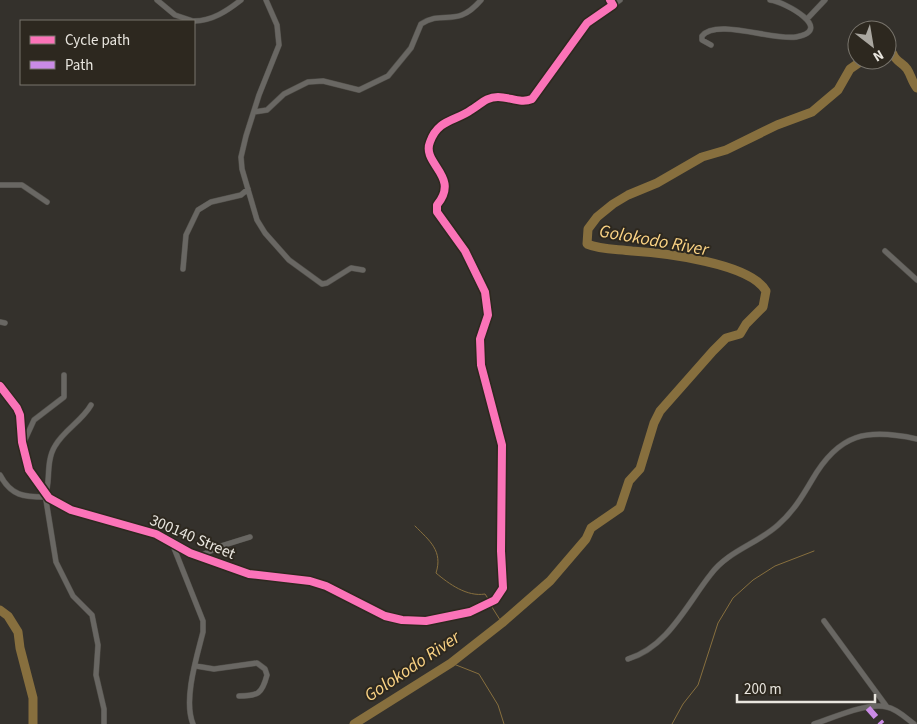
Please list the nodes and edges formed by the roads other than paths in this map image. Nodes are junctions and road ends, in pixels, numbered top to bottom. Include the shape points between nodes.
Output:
1 (157, 0) edge
2 (241, 0) edge
3 (266, 0) edge
4 (481, 0) edge
5 (620, 0) edge
6 (770, 0) edge
7 (825, 0) edge
8 (611, 2) edge
9 (807, 19) junction
10 (190, 20) edge
11 (195, 20) edge
12 (711, 45) dead end
13 (254, 112) junction
14 (0, 185) edge
15 (248, 189) junction
16 (46, 202) dead end
17 (884, 252) dead end
18 (183, 269) dead end
19 (363, 270) dead end
20 (917, 280) edge
21 (64, 375) dead end
22 (0, 386) edge
23 (91, 405) dead end
24 (917, 438) edge
25 (22, 445) junction
26 (0, 475) edge
27 (45, 496) junction
28 (250, 537) dead end
29 (172, 543) junction
30 (200, 556) junction
31 (824, 621) dead end
32 (628, 659) dead end
33 (196, 666) junction
34 (239, 696) dead end
35 (888, 707) junction
36 (104, 724) edge
37 (193, 724) edge
38 (814, 724) edge
39 (914, 724) edge

1 - 10 street via 174,15
2 - 11 street via 221,14
3 - 13 street via 280,40
4 - 13 street via 459,17 436,18 421,24 411,48 393,73 364,89 356,90 323,81 308,82 284,94 267,110
5 - 8 street
6 - 9 street via 785,4
7 - 9 street
8 - 30 street, 300140 Street via 587,23 532,99 488,98 471,111 444,123 430,142 430,153 444,180 444,194 436,205 437,212 465,251 487,298 487,321 480,339 481,365 502,445 500,551 503,588 495,600 470,612 426,621 402,620 376,612 326,586 310,581 256,576
9 - 12 street via 810,31 799,37 711,30 702,36 702,40
13 - 15 street via 241,157
14 - 16 street via 22,185
15 - 18 street via 241,195 211,202 198,210 186,235
15 - 19 street via 257,220 265,234 289,260 312,278 324,284 351,268
17 - 20 street
21 - 25 street via 64,397 34,420
22 - 25 street, 300140 Street via 17,408
23 - 27 street via 55,445 48,462 49,487
24 - 32 street via 872,433 858,435 844,444 820,470 786,519 716,567 676,623 648,650
25 - 27 street, 300140 Street via 29,470
26 - 27 street via 16,494
27 - 29 street, 300140 Street via 71,510 138,528
27 - 36 street via 56,562 73,596 92,615 98,645 96,675 104,708
28 - 30 street
29 - 30 street, 300140 Street
29 - 33 street via 203,621
31 - 35 street
33 - 34 street via 214,669 252,663 265,669 267,675 263,688 253,696
33 - 37 street via 189,696
35 - 38 street via 859,710
35 - 39 street

